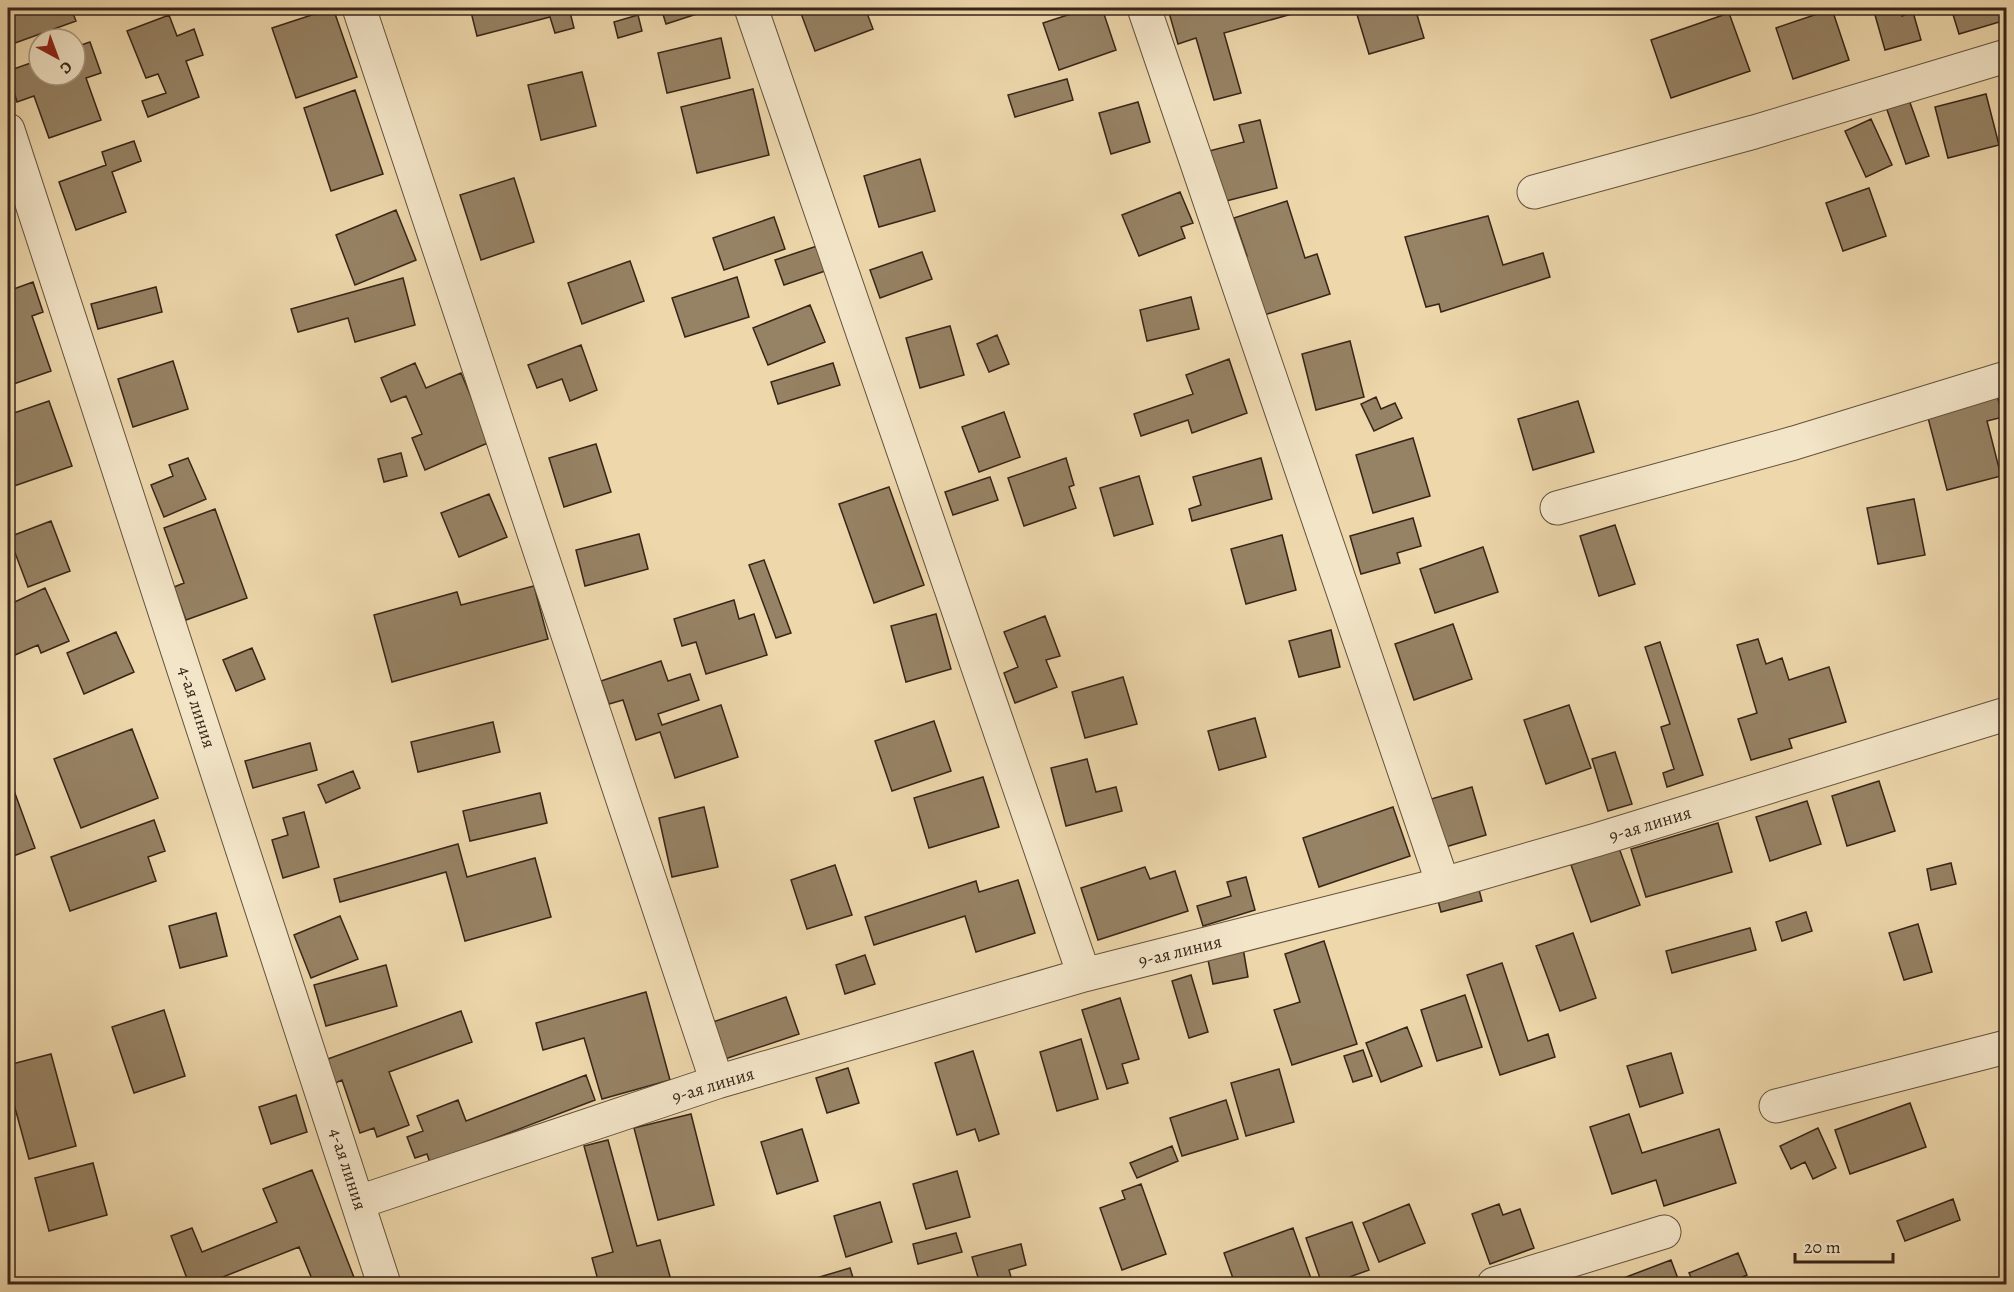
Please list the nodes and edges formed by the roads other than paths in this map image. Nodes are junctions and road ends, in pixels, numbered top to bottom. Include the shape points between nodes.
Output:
1 (359, 8) edge
2 (751, 8) edge
3 (1144, 8) edge
4 (2007, 56) edge
5 (8, 130) edge
6 (1534, 192) dead end
7 (2007, 378) edge
8 (1557, 508) dead end
9 (2007, 714) edge
10 (1443, 884) junction
11 (1084, 975) junction
12 (2007, 1047) edge
13 (717, 1082) junction
14 (1776, 1106) dead end
15 (359, 1202) junction
16 (1664, 1232) dead end
17 (384, 1284) edge
18 (1494, 1284) edge

1 - 13 street
2 - 11 street
3 - 10 street
4 - 6 street via 1754,132
5 - 15 street, 4-ая линия
7 - 8 street via 1794,443
9 - 10 street, 9-ая линия
10 - 11 street, 9-ая линия
11 - 13 street, 9-ая линия
12 - 14 street
13 - 15 street, 9-ая линия
15 - 17 street, 4-ая линия
16 - 18 street

